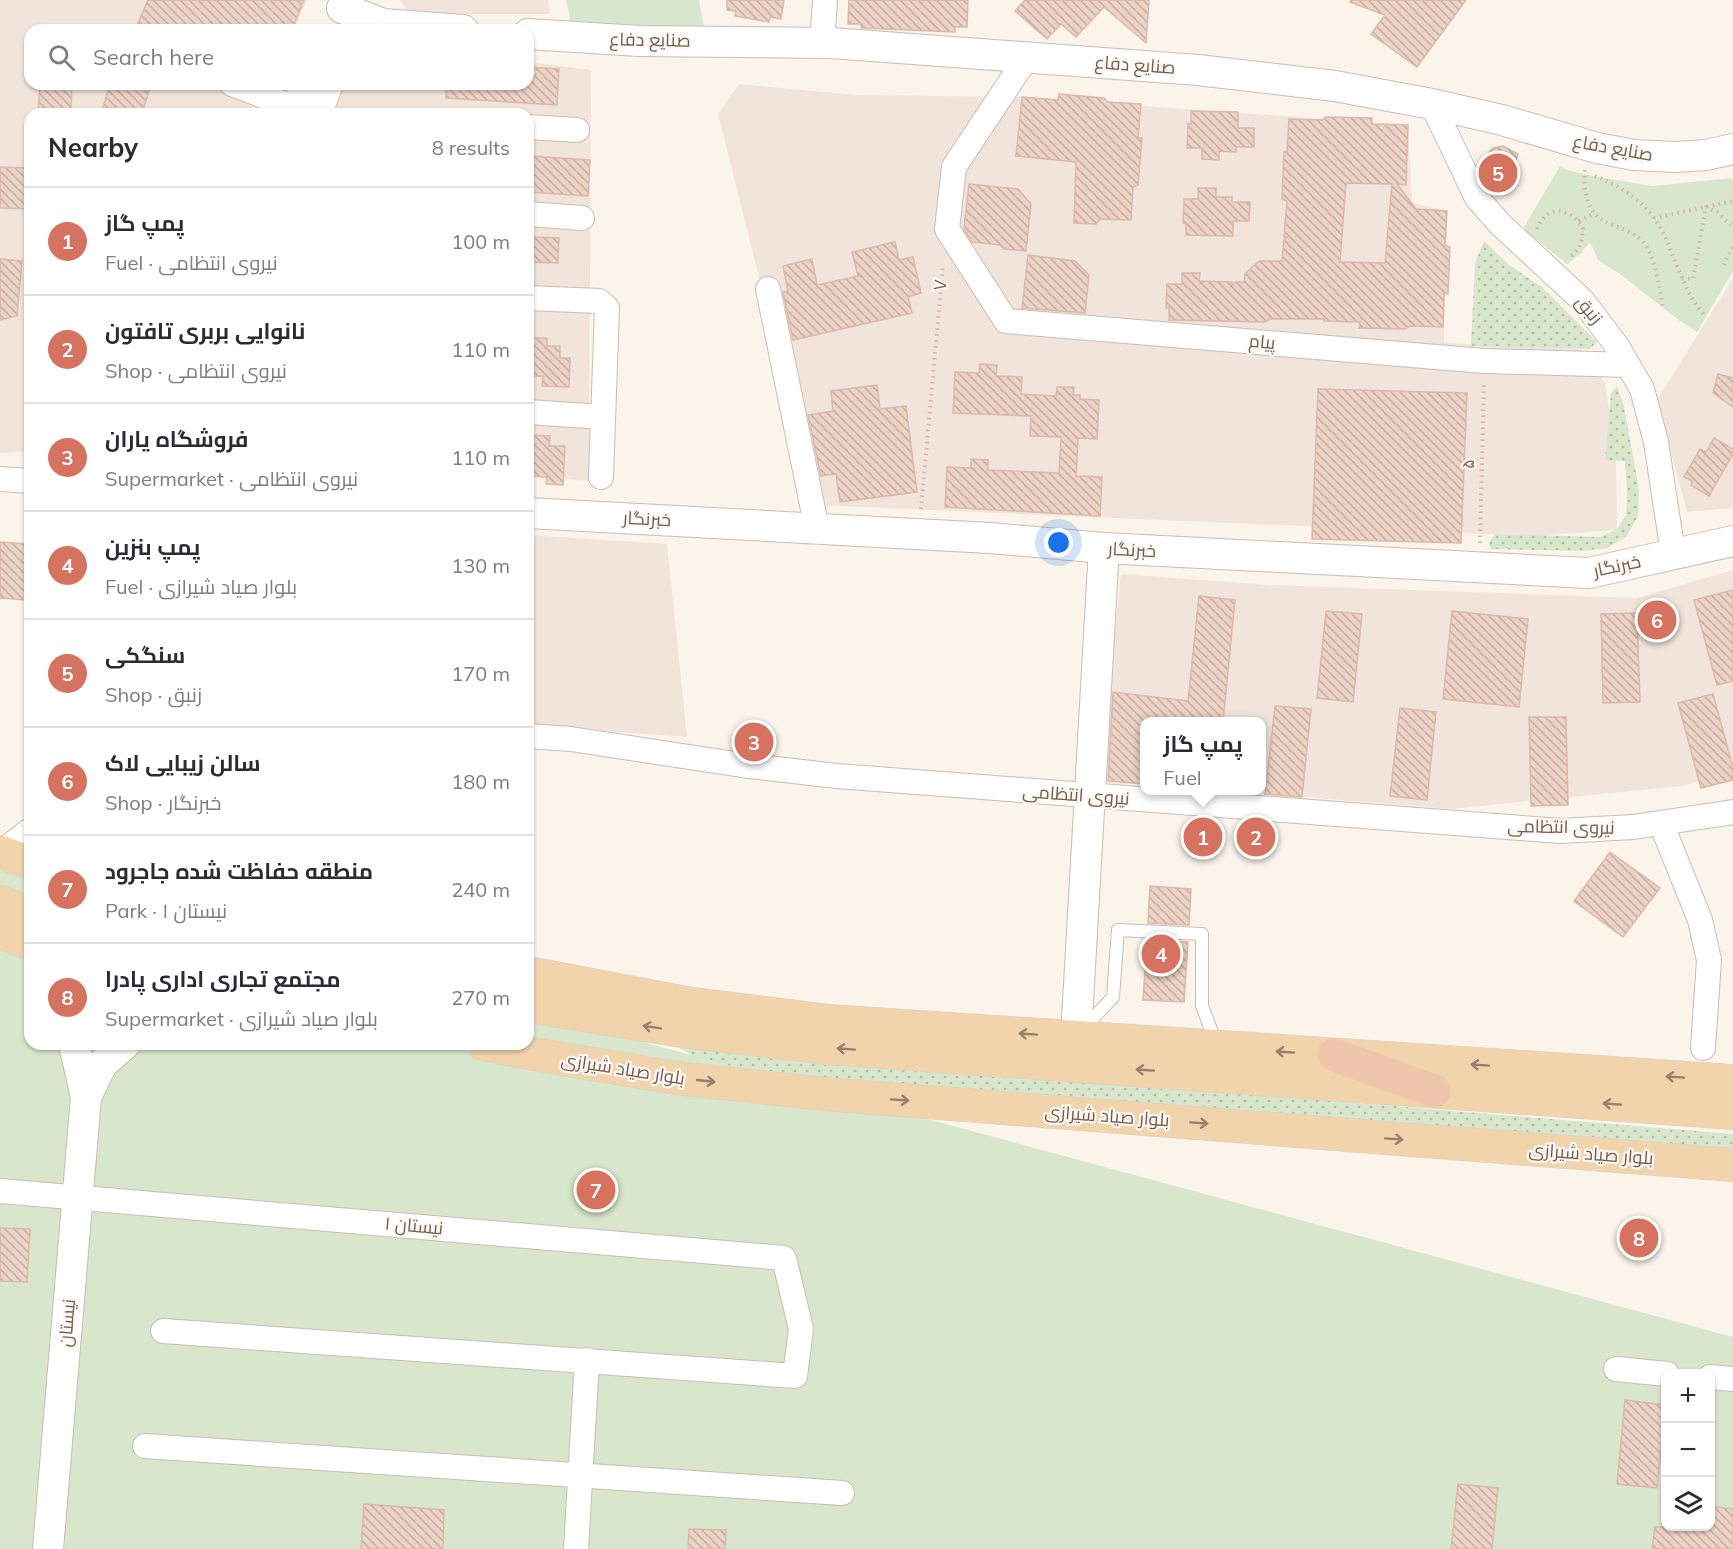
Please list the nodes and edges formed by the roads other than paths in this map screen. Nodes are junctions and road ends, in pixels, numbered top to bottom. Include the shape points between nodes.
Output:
1 (825, 0) edge
2 (340, 13) edge
3 (383, 24) edge
4 (534, 34) edge
5 (822, 43) junction
6 (1027, 57) junction
7 (253, 90) edge
8 (324, 90) edge
9 (1432, 104) junction
10 (304, 105) edge
11 (534, 127) edge
12 (578, 130) dead end
13 (1733, 149) edge
14 (534, 214) edge
15 (582, 218) dead end
16 (768, 289) dead end
17 (534, 298) edge
18 (1628, 365) junction
19 (534, 412) edge
20 (603, 417) junction
21 (601, 477) dead end
22 (0, 479) edge
23 (24, 481) edge
24 (534, 513) edge
25 (817, 528) junction
26 (1733, 541) edge
27 (1104, 548) junction
28 (1673, 553) junction
29 (534, 737) edge
30 (1089, 796) junction
31 (1733, 812) edge
32 (1661, 823) junction
33 (24, 840) edge
34 (8, 855) edge
35 (0, 902) edge
36 (0, 909) edge
37 (24, 911) edge
38 (0, 932) edge
39 (24, 932) edge
40 (24, 942) edge
41 (534, 974) edge
42 (534, 1007) edge
43 (1076, 1037) junction
44 (1218, 1047) junction
45 (1702, 1048) dead end
46 (75, 1050) edge
47 (118, 1050) edge
48 (513, 1050) edge
49 (1334, 1055) junction
50 (1733, 1081) edge
51 (1434, 1091) junction
52 (86, 1097) junction
53 (1733, 1113) edge
54 (1733, 1165) edge
55 (0, 1191) edge
56 (77, 1197) junction
57 (163, 1331) dead end
58 (587, 1360) junction
59 (1616, 1369) dead end
60 (1661, 1373) edge
61 (1715, 1377) edge
62 (1733, 1379) edge
63 (144, 1446) dead end
64 (580, 1476) junction
65 (842, 1493) dead end
66 (48, 1549) edge
67 (576, 1549) edge

1 - 5 street
2 - 3 street
4 - 5 street, صنایع دفاع via 639,41
5 - 6 street, صنایع دفاع
6 - 9 street, صنایع دفاع via 1248,75
6 - 18 street, پیام via 954,167 947,229 1006,321 1484,361
7 - 10 street
8 - 10 street
9 - 13 street, صنایع دفاع via 1502,120 1588,160 1634,155 1706,155
9 - 18 street, زنبق via 1477,198 1582,300
11 - 12 street
14 - 15 street
16 - 25 street
17 - 20 street via 599,300 607,308
18 - 28 street, زنبق via 1642,389 1656,442
19 - 20 street
20 - 21 street
22 - 23 street
24 - 25 street, خبرنگار
25 - 27 street, خبرنگار
26 - 28 street, خبرنگار
27 - 28 street, خبرنگار via 1589,573
27 - 30 street
29 - 30 street, نیروی انتظامی via 837,776
30 - 32 street, نیروی انتظامی via 1561,831
30 - 43 street
31 - 32 street, نیروی انتظامی
32 - 45 street via 1700,920 1709,960
33 - 34 street
35 - 37 main road
36 - 39 street
38 - 40 main road
43 -> 41 main road via 829,1021 686,1003
51 -> 42 main road via 828,1048 682,1031
43 - 44 main road
43 - 44 lane via 1113,997 1118,930 1202,934 1202,1006
49 -> 44 main road
46 - 52 street
47 - 52 street via 102,1064
48 -> 54 main road, بلوار صیاد شیرازی via 676,1078 824,1094
50 -> 49 main road
49 - 51 highway
53 -> 51 main road
52 - 56 street, نیستان
55 - 56 street, نیستان ۱
56 - 58 street, نیستان ۱ via 783,1258 801,1329 795,1376
56 - 66 street, نیستان
57 - 58 street
58 - 64 street
59 - 60 street
61 - 62 street
63 - 64 street
64 - 65 street
64 - 67 street

